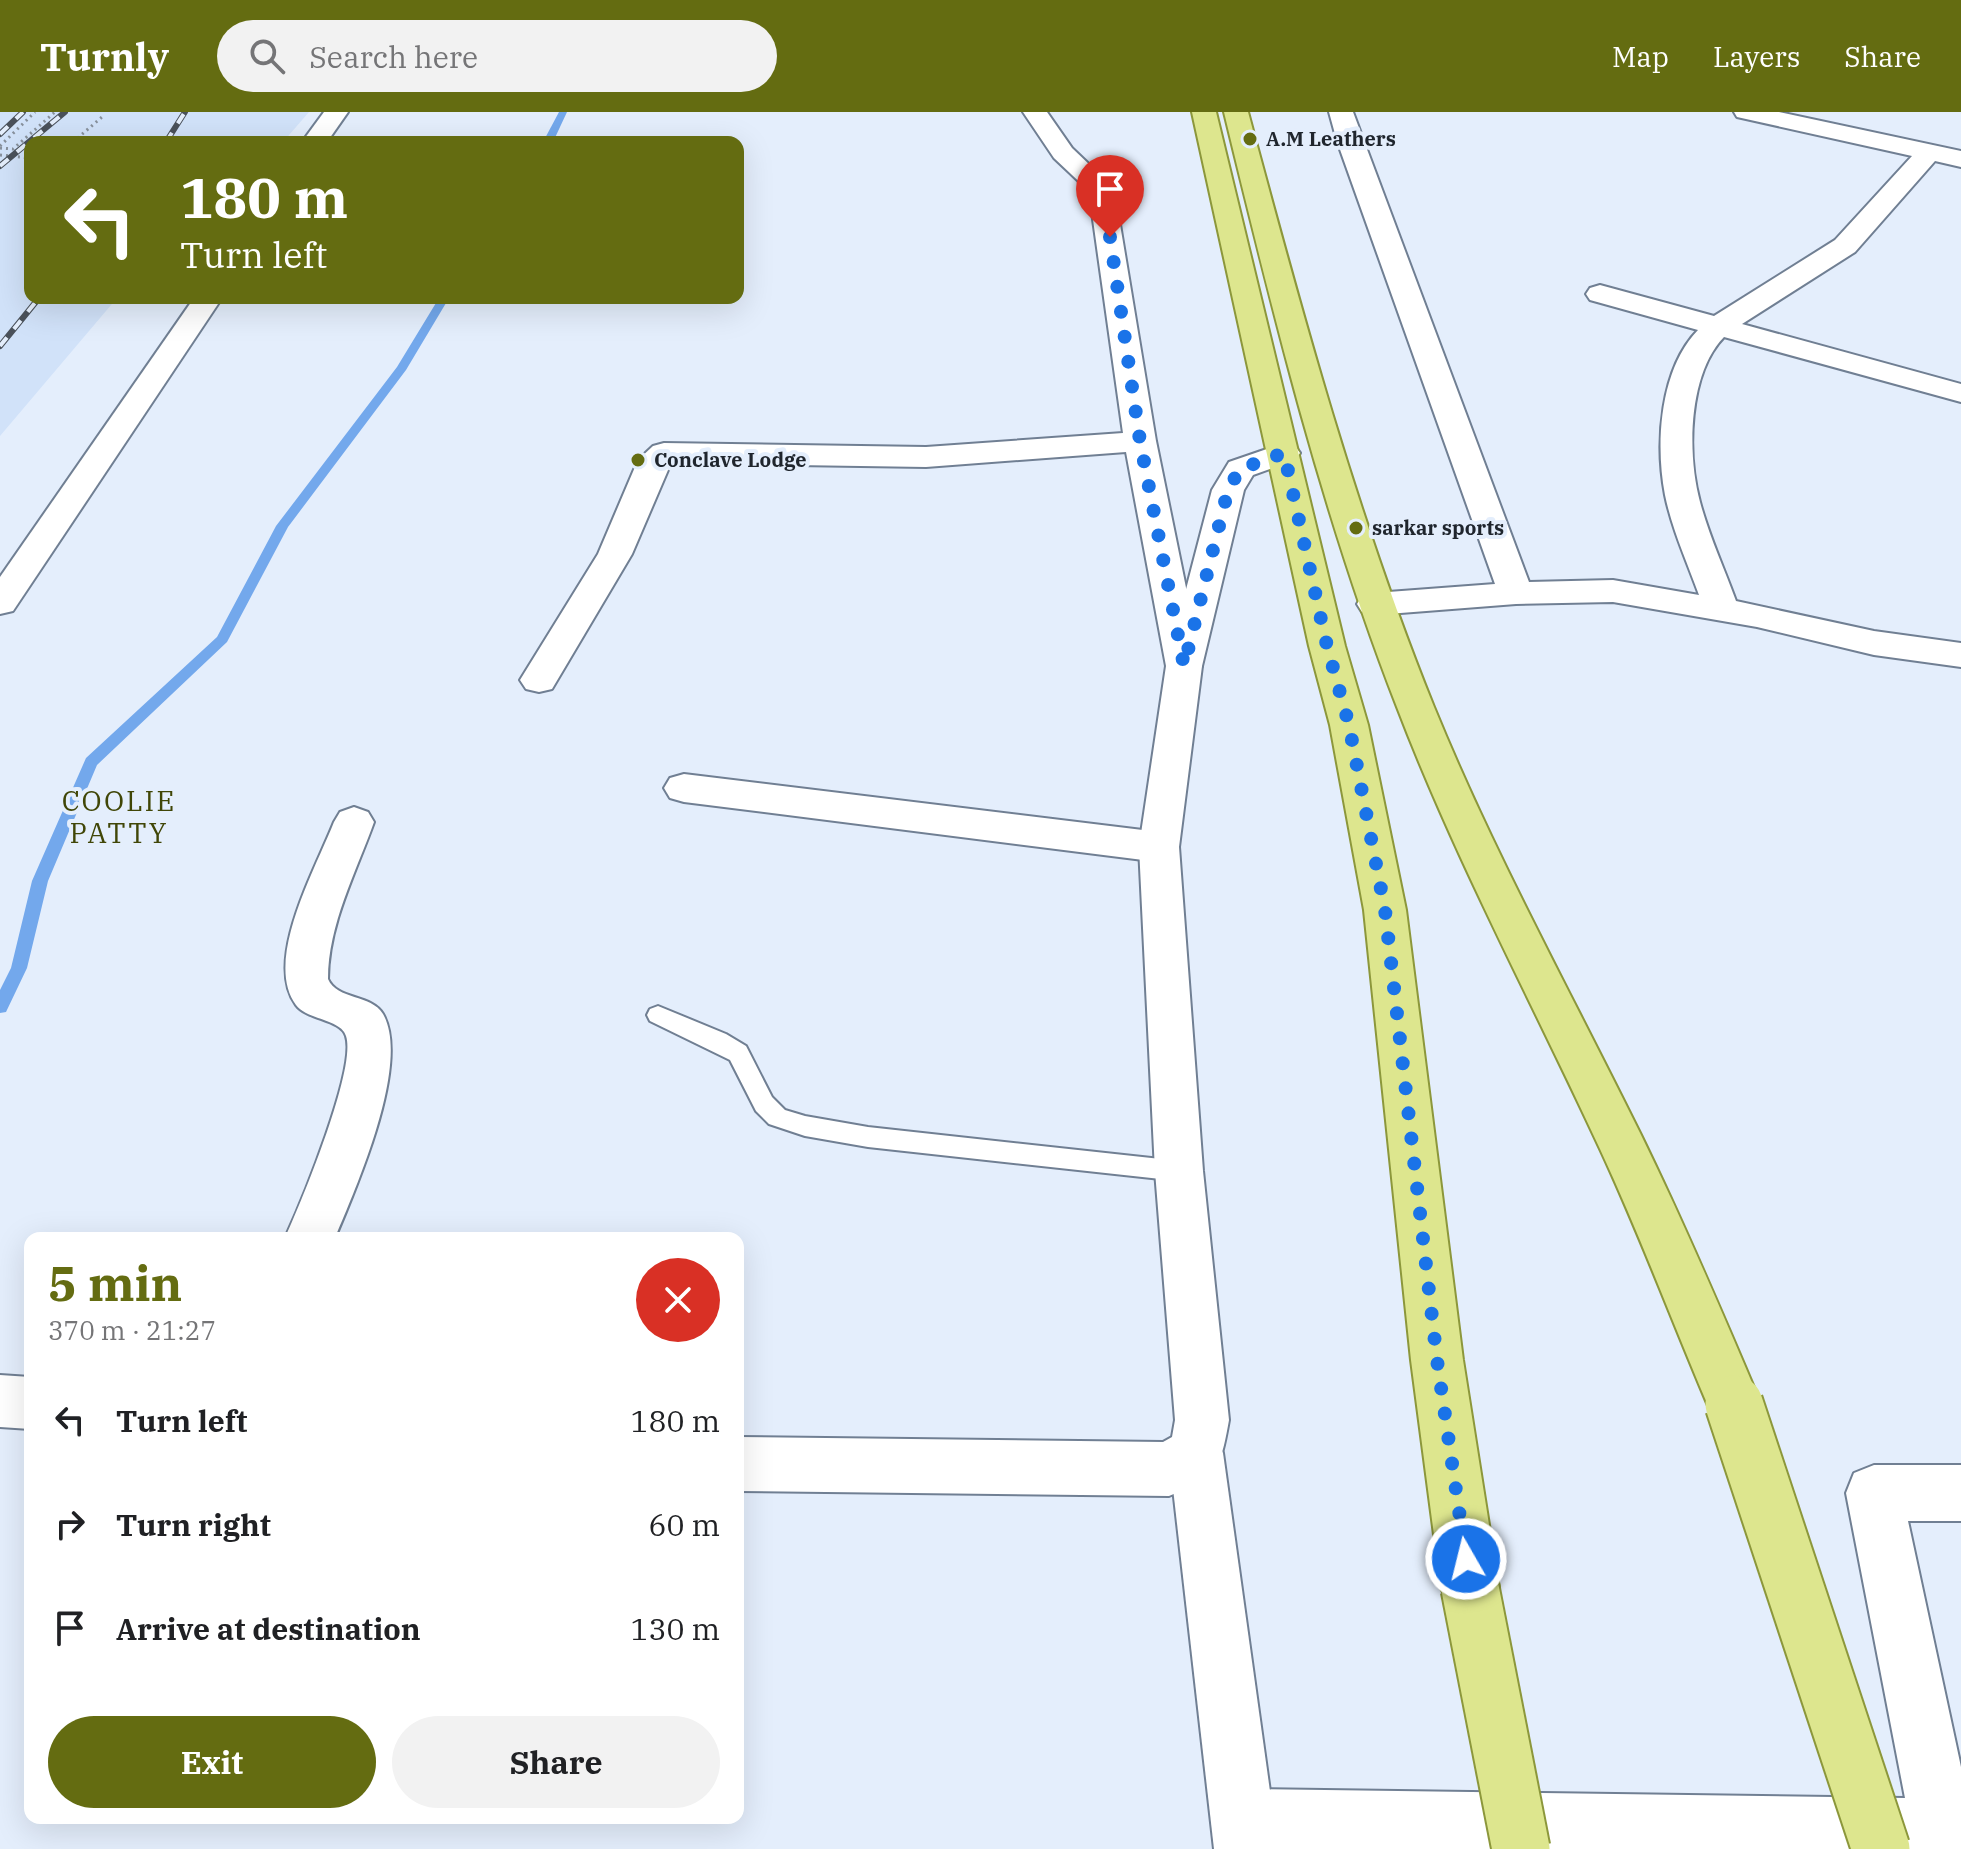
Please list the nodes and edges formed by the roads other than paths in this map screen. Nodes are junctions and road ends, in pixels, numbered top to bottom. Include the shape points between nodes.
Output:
1 (336, 112) edge
2 (1035, 112) edge
3 (1204, 112) edge
4 (1236, 112) edge
5 (1341, 112) edge
6 (1746, 112) edge
7 (318, 136) edge
8 (1929, 152) junction
9 (1961, 159) edge
10 (1600, 294) dead end
11 (204, 304) edge
12 (1717, 327) junction
13 (1961, 393) edge
14 (1140, 441) junction
15 (1284, 453) junction
16 (1516, 593) junction
17 (0, 603) edge
18 (1375, 604) junction
19 (1722, 610) junction
20 (1961, 655) edge
21 (1184, 666) junction
22 (539, 680) dead end
23 (684, 788) dead end
24 (354, 822) dead end
25 (1159, 847) junction
26 (658, 1015) dead end
27 (1179, 1171) junction
28 (313, 1232) edge
29 (0, 1401) edge
30 (24, 1403) edge
31 (1196, 1453) junction
32 (744, 1464) edge
33 (1961, 1493) edge
34 (1245, 1835) edge
35 (1521, 1849) edge
36 (1881, 1849) edge

1 - 7 street
2 - 14 street via 1063,153 1101,188
3 - 15 main road
4 - 18 main road via 1305,371
5 - 16 street
6 - 8 street
8 - 9 street
8 - 12 street via 1845,246
10 - 12 street
11 - 17 street
12 - 13 street
12 - 19 street via 1701,341 1680,385 1678,436 1681,494
14 - 21 street
14 - 22 street via 926,457 664,453 654,460 615,554
15 - 21 street via 1240,469 1228,490
15 - 35 main road, bridge via 1349,725 1385,910 1437,1360 1470,1588
16 - 18 street
16 - 19 street via 1613,591
18 - 36 main road, bridge via 1460,813 1662,1229 1734,1404
19 - 20 street via 1874,643
21 - 25 street
23 - 25 street
24 - 28 street via 310,944 305,978 321,1003 354,1014 367,1025 368,1069 335,1182
25 - 27 street
26 - 27 lane via 738,1053 764,1104 777,1117 805,1126
27 - 31 street via 1202,1420
29 - 30 street
31 - 32 street via 1169,1469
31 - 34 street
33 - 34 street via 1874,1493 1943,1830

